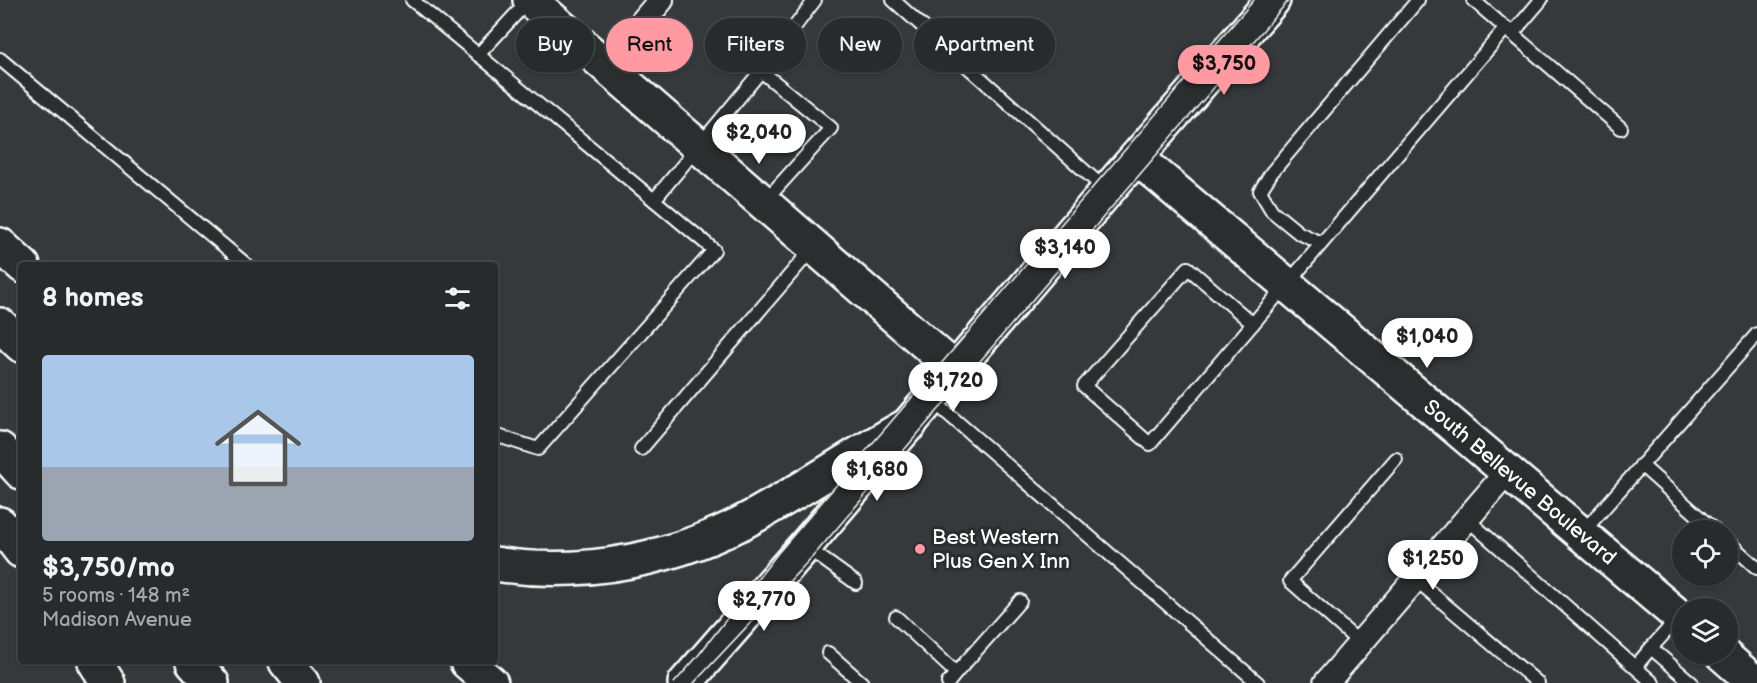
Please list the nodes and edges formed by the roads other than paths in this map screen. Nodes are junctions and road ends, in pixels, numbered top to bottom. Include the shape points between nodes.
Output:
1 (412, 0) edge
2 (529, 0) edge
3 (662, 0) edge
4 (815, 0) edge
5 (893, 0) edge
6 (1418, 0) edge
7 (1473, 0) edge
8 (1541, 0) edge
9 (1270, 1) edge
10 (646, 18) edge
11 (801, 18) edge
12 (1509, 31) junction
13 (478, 55) junction
14 (0, 59) edge
15 (606, 65) edge
16 (614, 72) edge
17 (760, 72) edge
18 (762, 72) edge
19 (1621, 128) dead end
20 (699, 145) junction
21 (1137, 158) junction
22 (1107, 191) junction
23 (654, 200) junction
24 (763, 202) junction
25 (1321, 243) junction
26 (0, 245) edge
27 (814, 247) junction
28 (19, 262) edge
29 (243, 262) edge
30 (1286, 284) junction
31 (1253, 324) junction
32 (0, 325) edge
33 (1757, 334) edge
34 (18, 342) edge
35 (956, 370) junction
36 (931, 399) junction
37 (910, 424) junction
38 (498, 436) edge
39 (0, 449) edge
40 (641, 449) dead end
41 (1396, 459) dead end
42 (1641, 465) junction
43 (18, 469) edge
44 (1508, 471) junction
45 (1467, 519) junction
46 (1703, 520) edge
47 (0, 524) edge
48 (1581, 534) junction
49 (806, 546) junction
50 (18, 547) edge
51 (1738, 551) edge
52 (498, 564) edge
53 (1757, 568) edge
54 (1415, 579) junction
55 (856, 583) dead end
56 (1020, 600) dead end
57 (1672, 610) edge
58 (896, 617) dead end
59 (1672, 627) edge
60 (1360, 643) junction
61 (1651, 648) junction
62 (828, 653) dead end
63 (96, 664) edge
64 (195, 664) edge
65 (288, 664) edge
66 (469, 664) edge
67 (1732, 664) edge
68 (1635, 666) junction
69 (952, 678) edge
70 (692, 680) edge
71 (1750, 681) edge
72 (108, 683) edge
73 (212, 683) edge
74 (303, 683) edge
75 (491, 683) edge
76 (862, 683) edge
77 (1258, 683) edge
78 (1326, 683) edge
79 (1538, 683) edge
80 (1653, 683) edge
81 (1692, 683) edge

1 - 13 lane
2 - 13 lane
2 - 15 main road
3 - 10 street
4 - 11 lane
5 - 22 lane
6 - 25 lane via 1260,190 1272,211 1299,233
7 - 12 lane
8 - 12 lane
9 - 21 main road
12 - 19 lane
12 - 25 lane
13 - 23 lane
14 - 29 lane
16 - 20 main road
17 - 20 lane
18 - 24 lane via 831,128
20 - 23 lane
20 - 24 main road
21 - 22 main road
21 - 30 main road, South Bellevue Boulevard
22 - 35 main road
23 - 38 lane via 714,250 538,449
24 - 27 main road
25 - 30 lane
26 - 28 main road
27 - 35 main road
27 - 40 lane
30 - 31 lane
30 - 44 main road, South Bellevue Boulevard
31 - 31 lane via 1150,444 1084,386 1188,268
32 - 34 main road
33 - 42 lane
35 - 36 main road
36 - 37 main road
36 - 77 lane
37 - 49 main road
37 - 52 main road via 758,515 671,552 627,563 582,568
39 - 43 main road
41 - 60 lane via 1290,581
42 - 46 lane
42 - 48 lane
44 - 45 street
44 - 48 main road, South Bellevue Boulevard
45 - 54 street
45 - 68 lane
47 - 50 main road
48 - 57 main road, South Bellevue Boulevard
49 - 55 lane
49 - 70 main road
51 - 53 lane
54 - 60 street
54 - 79 lane
56 - 69 lane
58 - 69 lane
59 - 61 lane
60 - 78 street
61 - 68 lane
61 - 81 lane
62 - 76 lane
63 - 72 main road
64 - 73 main road
65 - 74 main road
66 - 75 main road
67 - 71 main road
68 - 80 lane

